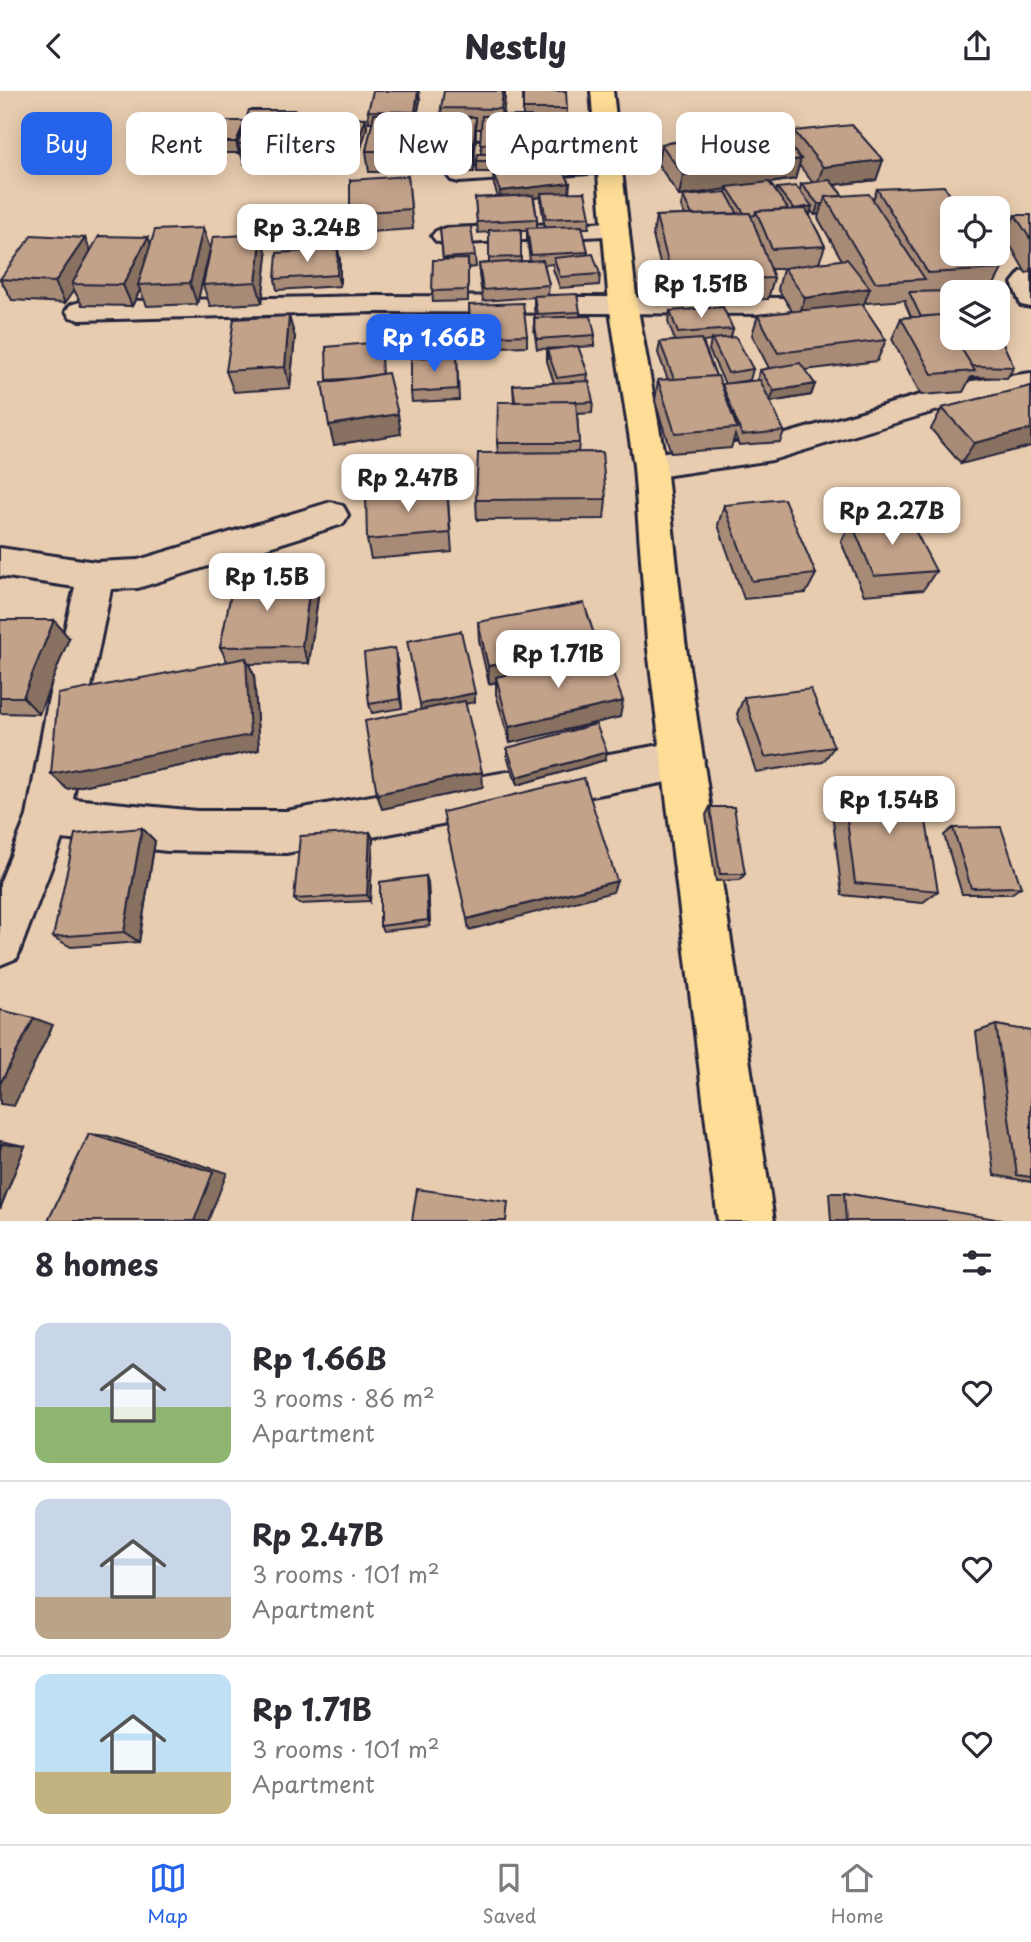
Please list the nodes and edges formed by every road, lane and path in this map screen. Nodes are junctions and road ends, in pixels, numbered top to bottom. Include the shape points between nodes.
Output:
1 (602, 91) edge
2 (604, 112) edge
3 (611, 175) edge
4 (616, 230) junction
5 (445, 236) edge
6 (1031, 278) edge
7 (1031, 299) edge
8 (623, 304) junction
9 (784, 306) dead end
10 (80, 311) edge
11 (1031, 383) edge
12 (650, 466) junction
13 (331, 515) dead end
14 (0, 562) edge
15 (96, 576) junction
16 (683, 760) junction
17 (49, 816) junction
18 (0, 941) edge
19 (746, 1221) edge

1 - 2 main road
3 - 4 main road
4 - 5 street
4 - 8 main road
6 - 7 street via 1026,283
8 - 9 street
8 - 10 street
8 - 12 main road
11 - 12 street via 936,400 771,450
12 - 16 main road via 666,641
13 - 15 street via 155,571
14 - 15 street
15 - 17 street
16 - 17 street via 286,832 222,835
16 - 19 main road
17 - 18 street

